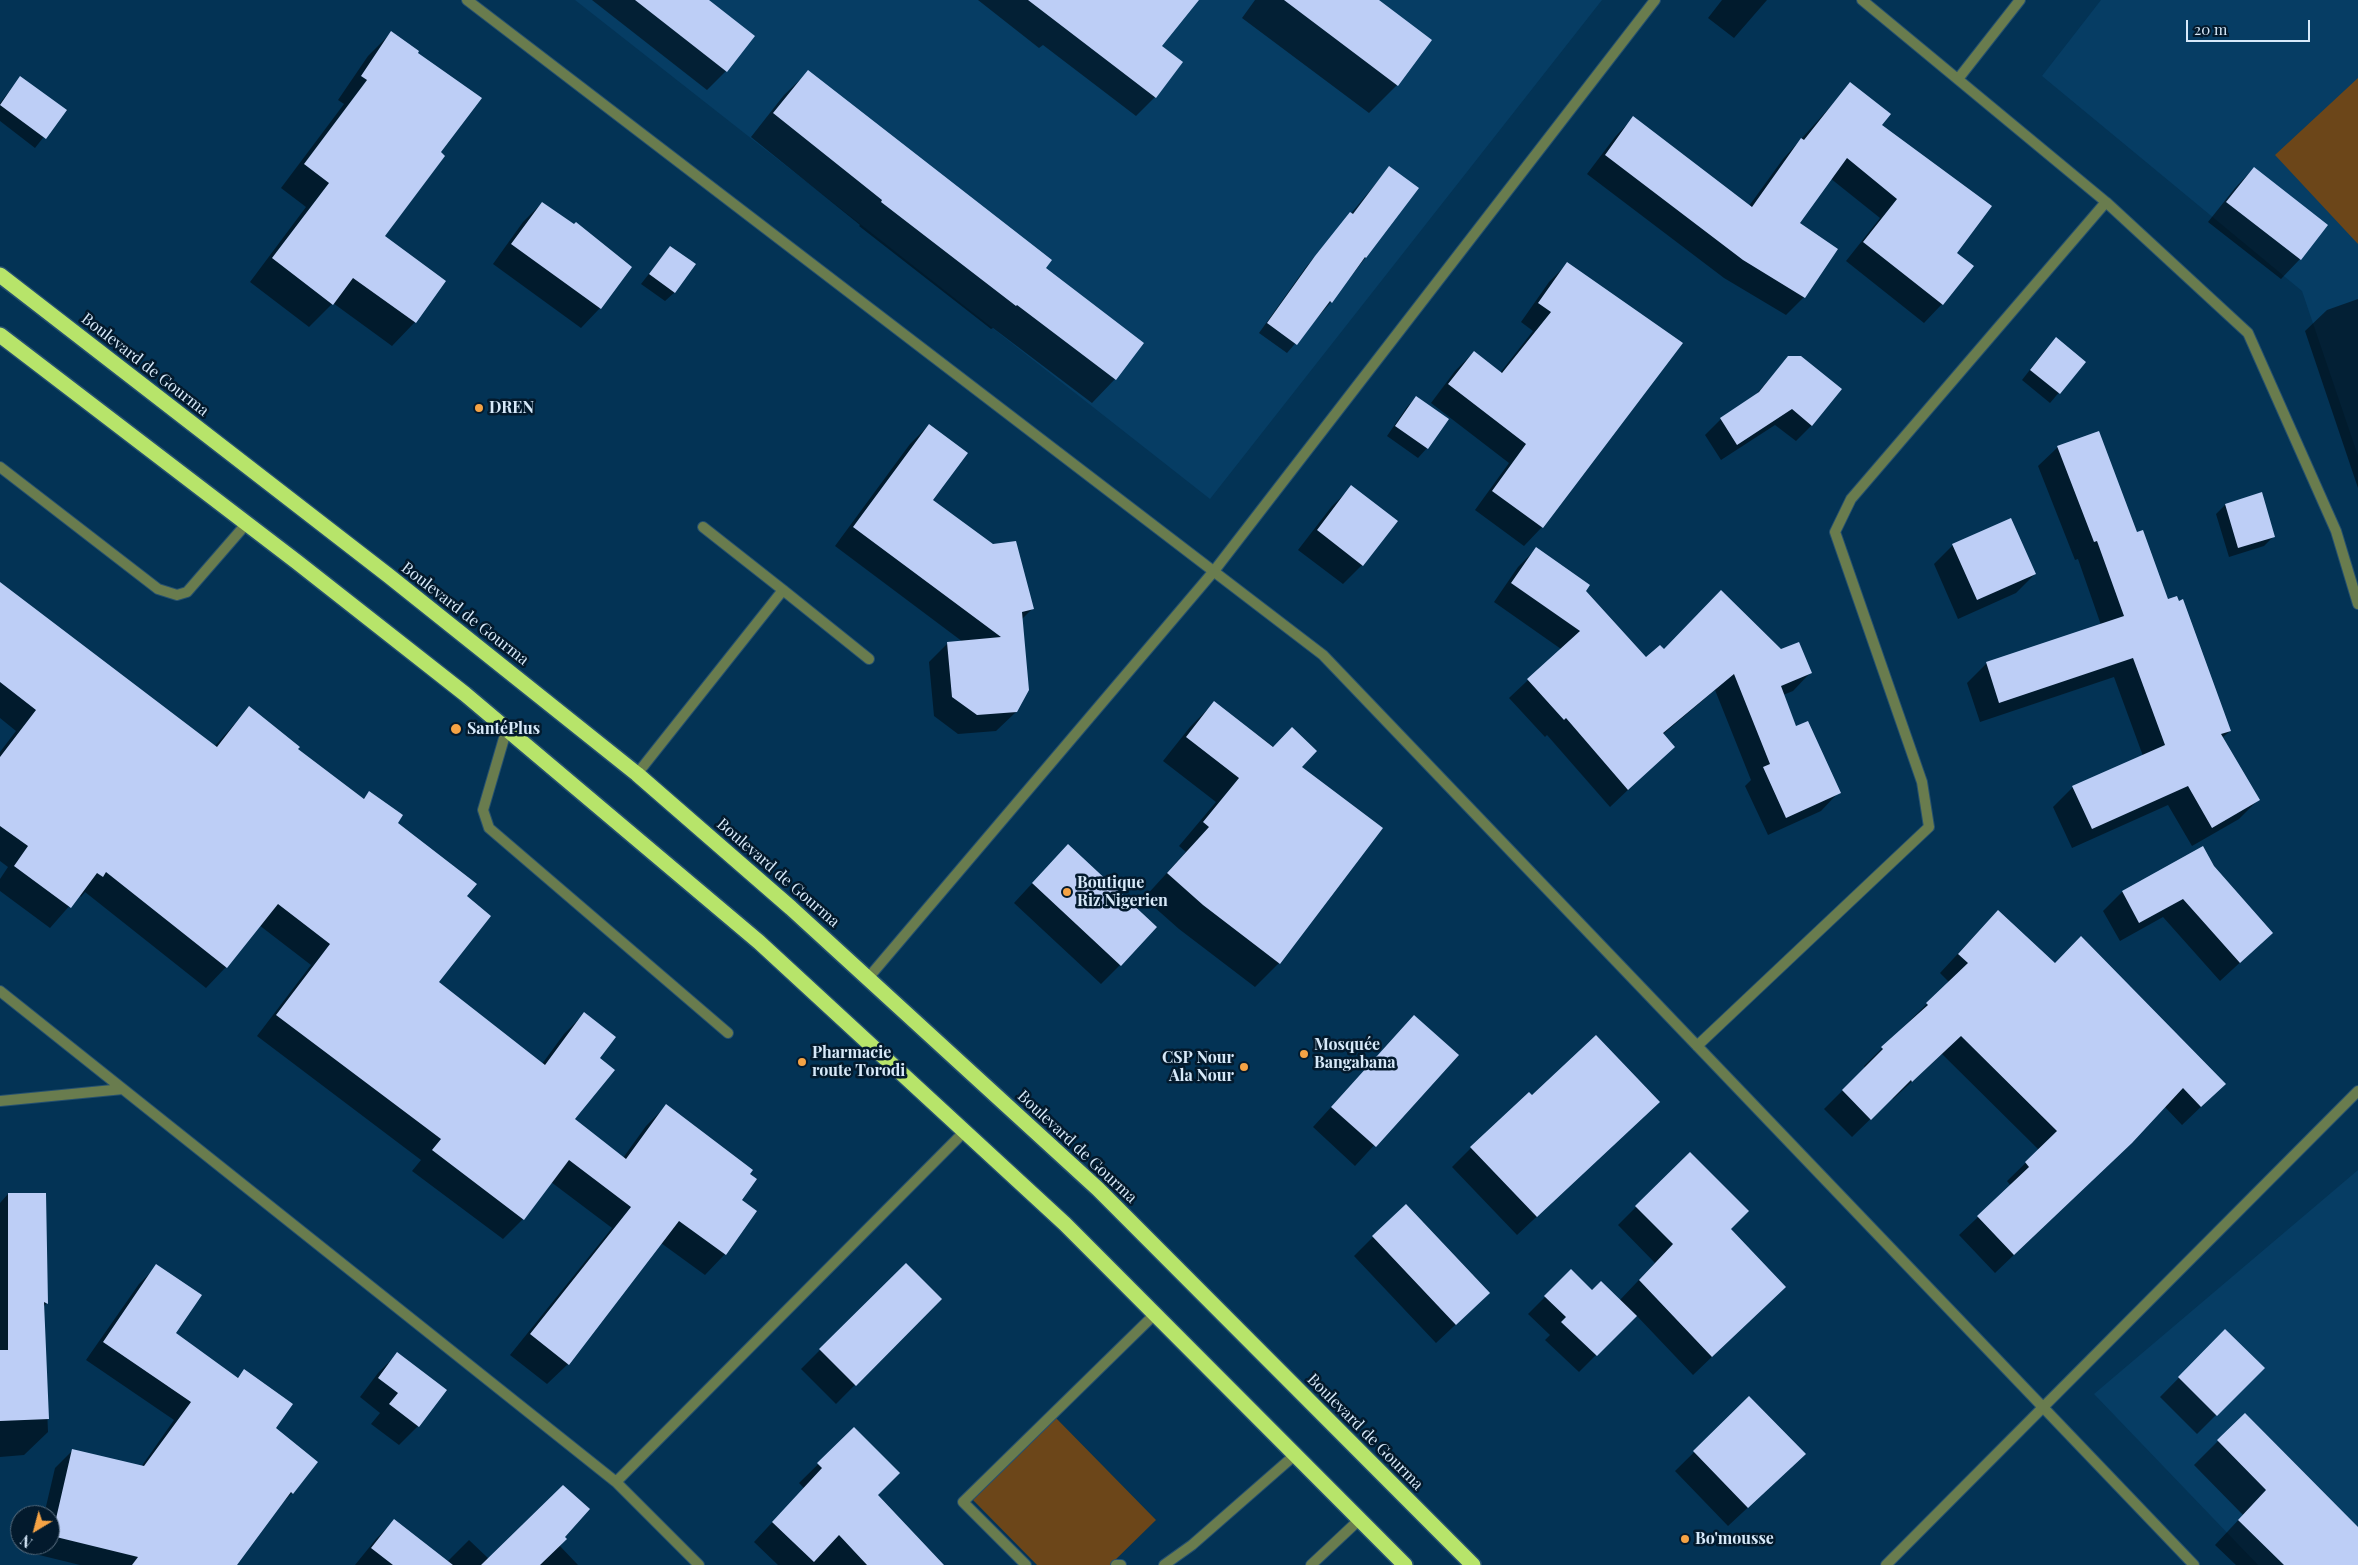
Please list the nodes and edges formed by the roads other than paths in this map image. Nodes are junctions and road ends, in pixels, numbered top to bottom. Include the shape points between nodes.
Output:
1 (467, 0) edge
2 (1655, 0) edge
3 (1862, 0) edge
4 (2020, 0) edge
5 (1958, 79) junction
6 (2106, 202) junction
7 (0, 275) edge
8 (0, 335) edge
9 (0, 468) edge
10 (247, 523) junction
11 (703, 527) dead end
12 (1214, 571) junction
13 (782, 590) junction
14 (2358, 604) edge
15 (869, 659) dead end
16 (506, 728) junction
17 (637, 774) junction
18 (869, 977) junction
19 (0, 991) edge
20 (728, 1032) dead end
21 (1697, 1046) junction
22 (123, 1088) junction
23 (2358, 1091) edge
24 (0, 1101) edge
25 (964, 1132) junction
26 (1155, 1314) junction
27 (2043, 1407) junction
28 (1296, 1454) junction
29 (616, 1482) junction
30 (1360, 1519) junction
31 (699, 1565) edge
32 (1026, 1565) edge
33 (1116, 1565) edge
34 (1122, 1565) edge
35 (1164, 1565) edge
36 (1311, 1565) edge
37 (1405, 1565) edge
38 (1473, 1565) edge
39 (1886, 1565) edge
40 (2194, 1565) edge

1 - 12 street
2 - 12 street
3 - 5 street
4 - 5 street
5 - 6 street
6 - 14 street via 2248,333 2336,531
6 - 21 street via 1851,499 1835,532 1922,782 1929,827
7 - 17 highway, Boulevard de Gourma via 389,576
8 - 10 highway
9 - 10 street via 158,589 177,595 187,592
10 - 16 highway
11 - 13 street
12 - 18 street
12 - 21 street via 1323,655
13 - 15 street
13 - 17 street
16 - 20 street via 483,810 489,828
16 - 25 highway via 759,942
17 - 18 highway, Boulevard de Gourma
18 - 38 highway, Boulevard de Gourma via 1098,1189
19 - 22 street
21 - 27 street
22 - 24 street
22 - 29 street
23 - 27 street
25 - 26 highway via 1065,1224
25 - 29 street
26 - 28 highway
26 - 32 street via 963,1502
27 - 39 street
27 - 40 street
28 - 30 highway
28 - 35 street via 1192,1545
29 - 31 street
30 - 36 street
30 - 37 highway
33 - 34 street

